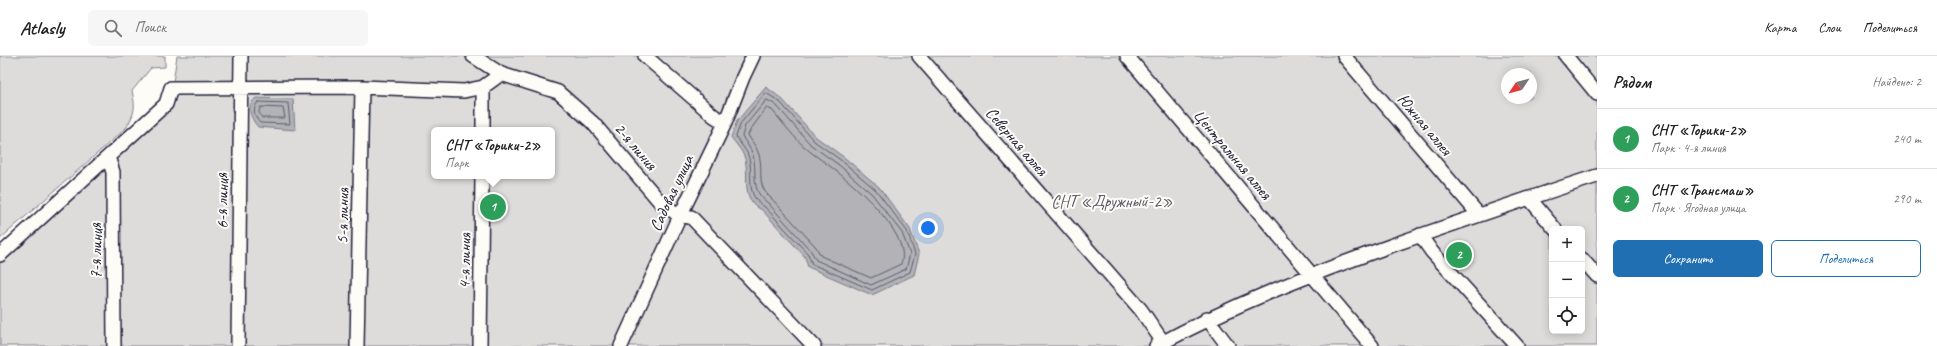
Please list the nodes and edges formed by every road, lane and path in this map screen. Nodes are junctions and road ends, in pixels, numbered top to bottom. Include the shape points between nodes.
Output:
1 (241, 56) edge
2 (473, 56) edge
3 (645, 56) edge
4 (753, 56) edge
5 (919, 56) edge
6 (1127, 56) edge
7 (1344, 56) edge
8 (1566, 56) edge
9 (501, 74) junction
10 (362, 87) junction
11 (483, 87) junction
12 (241, 89) junction
13 (1597, 94) edge
14 (725, 123) junction
15 (483, 127) edge
16 (108, 157) junction
17 (1597, 176) edge
18 (482, 179) edge
19 (1529, 198) junction
20 (1479, 215) junction
21 (680, 216) junction
22 (1552, 226) edge
23 (1420, 236) junction
24 (0, 255) edge
25 (1585, 262) edge
26 (1313, 274) junction
27 (1597, 276) edge
28 (1207, 318) junction
29 (1160, 344) edge
30 (114, 346) edge
31 (238, 346) edge
32 (357, 346) edge
33 (480, 346) edge
34 (621, 346) edge
35 (814, 346) edge
36 (1228, 346) edge
37 (1372, 346) edge
38 (1517, 346) edge

1 - 12 street, 6-я линия
2 - 9 street, 2-я линия
3 - 14 street
4 - 14 street, Садовая улица
5 - 29 street, Северная аллея via 1141,310
6 - 26 street, Центральная аллея
7 - 20 street, Южная аллея
8 - 13 street
9 - 11 street
9 - 21 street, 2-я линия via 558,92 593,123 661,203
10 - 11 street via 464,91
10 - 12 street
10 - 32 street, 5-я линия
11 - 15 street
12 - 16 street via 171,88 166,104
12 - 31 street, 6-я линия
14 - 21 street, Садовая улица
16 - 24 street
16 - 30 street, 7-я линия via 113,172
17 - 19 street
18 - 33 street, 4-я линия
19 - 20 street
19 - 22 street
20 - 23 street
21 - 34 street, Садовая улица
21 - 35 street, 2-я линия via 691,217
23 - 26 street
23 - 38 street
25 - 27 street
26 - 28 street
26 - 37 street, Центральная аллея
28 - 29 street
28 - 36 street

